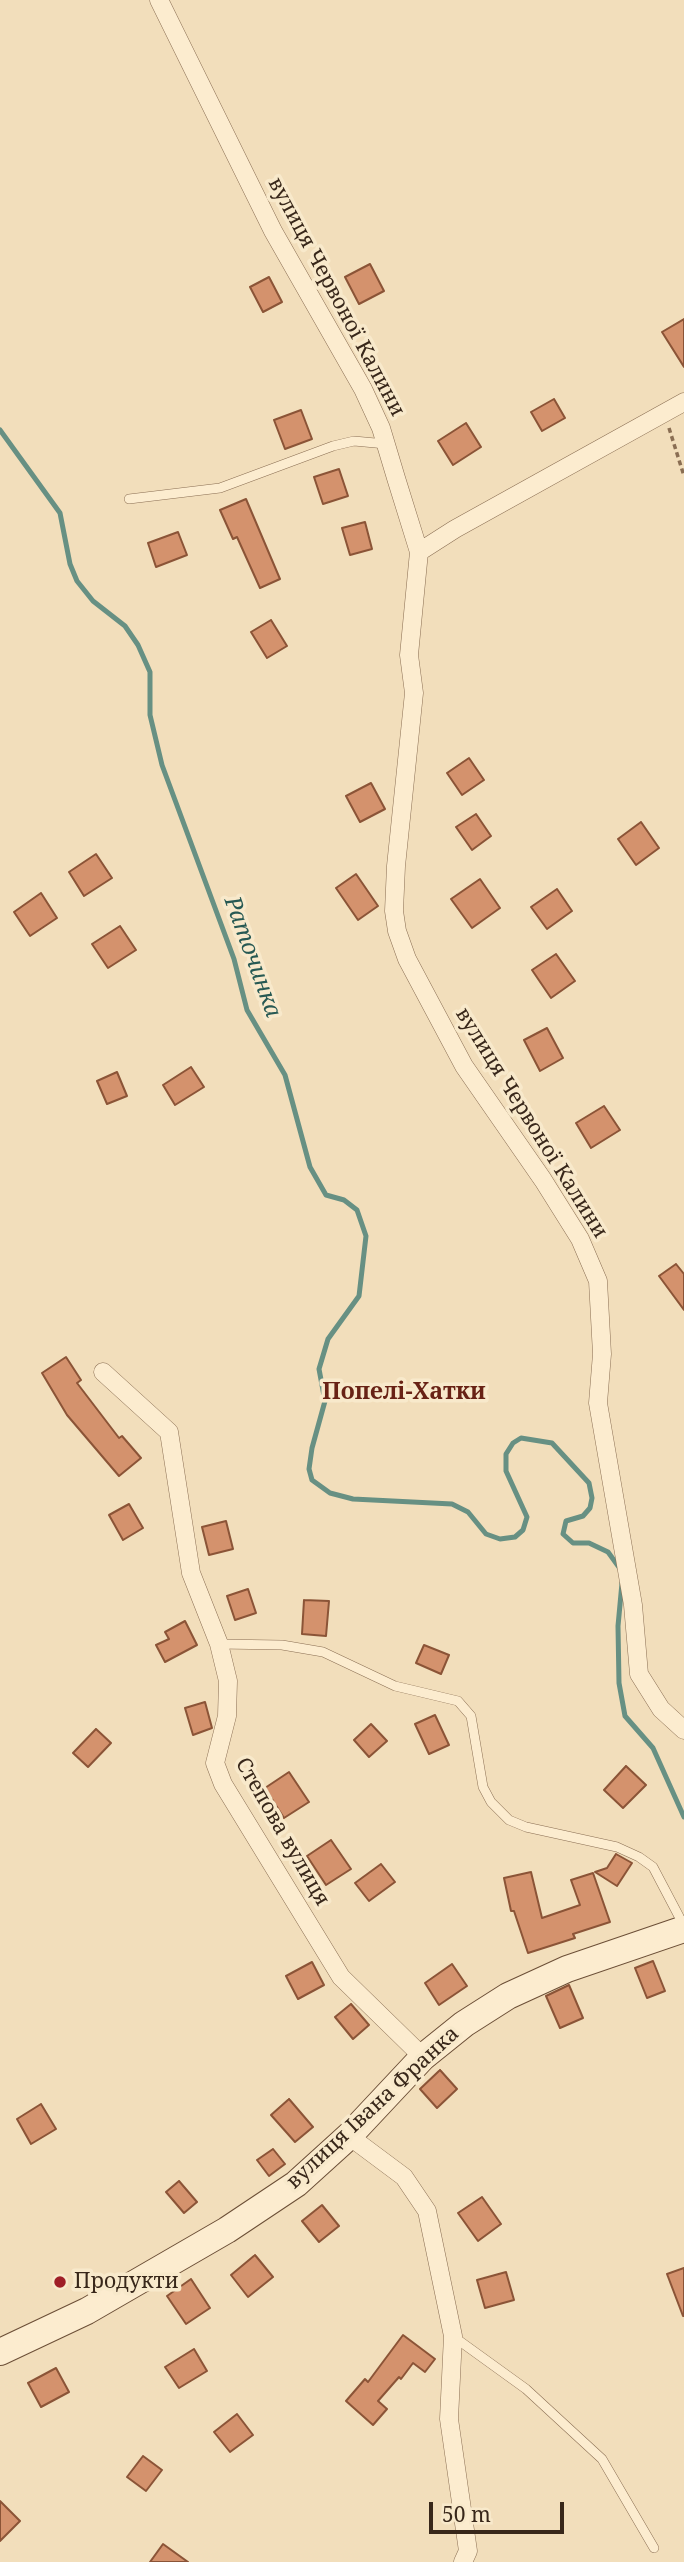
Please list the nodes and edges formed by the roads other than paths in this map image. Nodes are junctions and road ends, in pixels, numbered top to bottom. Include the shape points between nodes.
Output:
1 (159, 0) edge
2 (684, 402) edge
3 (386, 444) junction
4 (130, 499) dead end
5 (419, 552) junction
6 (103, 1373) dead end
7 (219, 1644) junction
8 (684, 1730) edge
9 (684, 1928) edge
10 (423, 2057) junction
11 (349, 2136) junction
12 (453, 2336) junction
13 (0, 2352) edge
14 (654, 2548) dead end
15 (463, 2562) edge

1 - 3 street, вулиця Червоної Калини via 273,231 363,389
2 - 5 street
3 - 4 lane via 354,441 220,488
3 - 5 street, вулиця Червоної Калини
5 - 8 street, вулиця Червоної Калини via 409,655 414,693 396,866 397,931 464,1066 580,1239 598,1281 602,1354 598,1403 633,1605 639,1674 661,1709
6 - 7 street, Степова вулиця via 169,1432 191,1573
7 - 9 lane via 282,1645 323,1652 395,1686 458,1701 471,1716 483,1787 491,1802 509,1820 526,1827 617,1847 639,1857 653,1867
7 - 10 street, Степова вулиця via 228,1681 227,1716 215,1763 223,1784 341,1977
9 - 10 main road, вулиця Івана Франка via 567,1969 508,1996
10 - 11 main road, вулиця Івана Франка
11 - 12 street via 404,2177 427,2211
11 - 13 main road, вулиця Івана Франка via 296,2184 227,2230 88,2311
12 - 14 lane via 526,2389 602,2459
12 - 15 street via 449,2420 468,2551

